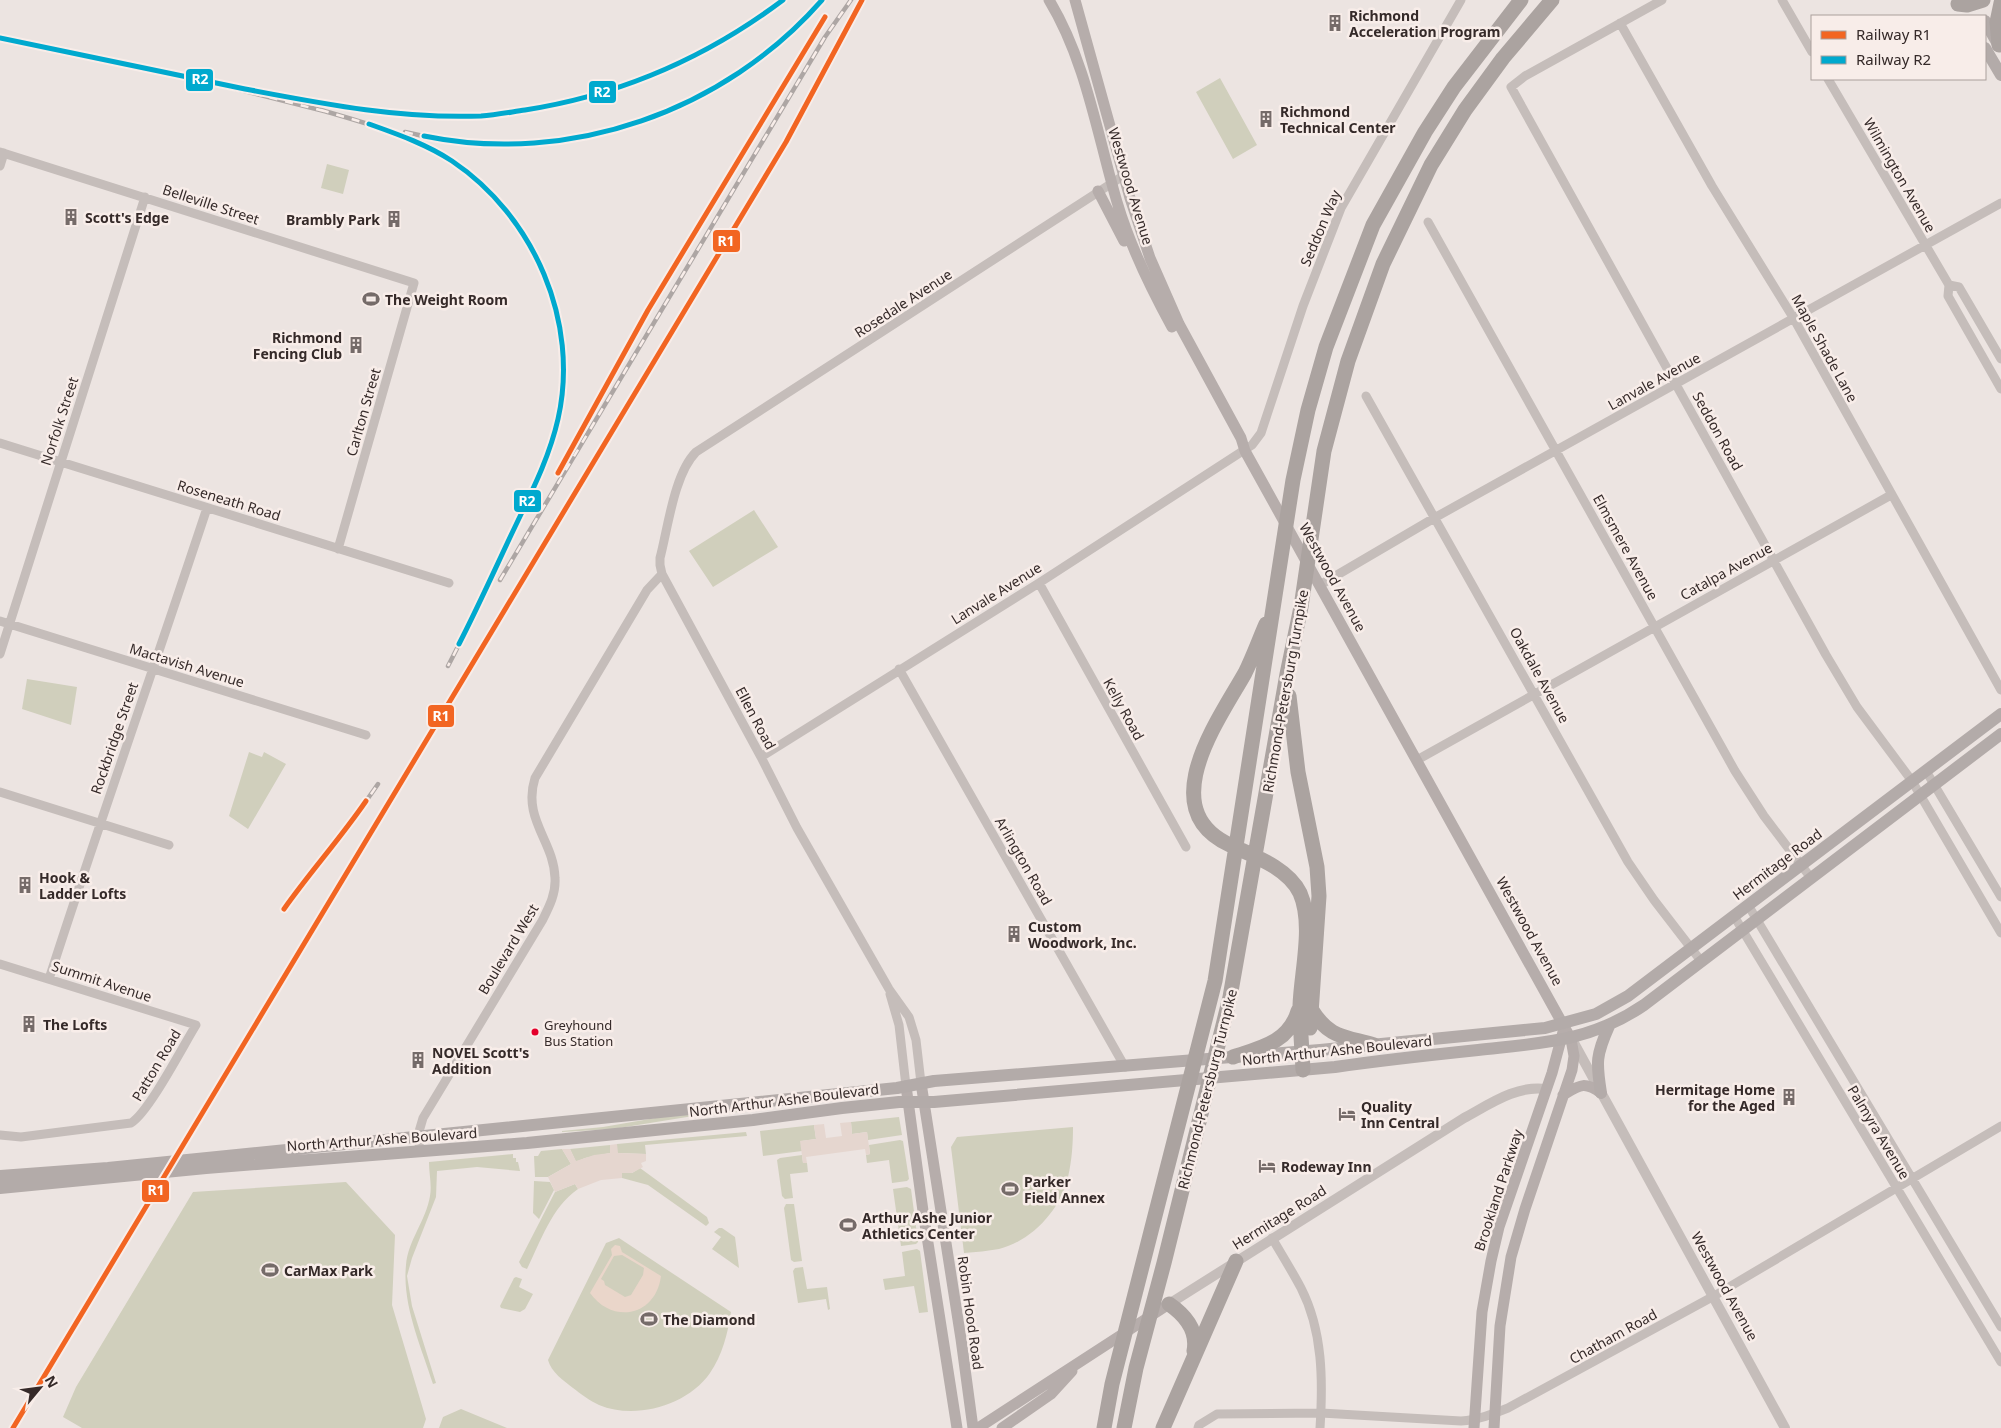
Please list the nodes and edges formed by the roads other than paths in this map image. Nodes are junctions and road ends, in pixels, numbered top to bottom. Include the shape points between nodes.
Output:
1 (1049, 0) edge
2 (1076, 0) edge
3 (1461, 0) edge
4 (1522, 0) edge
5 (1557, 0) edge
6 (1662, 0) edge
7 (1782, 0) edge
8 (2001, 3) edge
9 (1548, 5) edge
10 (1620, 23) junction
11 (1986, 24) edge
12 (1995, 47) edge
13 (1811, 50) edge
14 (2000, 69) edge
15 (1829, 80) edge
16 (2, 152) edge
17 (0, 166) edge
18 (1123, 176) junction
19 (1112, 183) junction
20 (1098, 191) junction
21 (145, 197) junction
22 (2001, 202) edge
23 (1428, 222) dead end
24 (1926, 245) junction
25 (1145, 275) junction
26 (414, 283) joint
27 (1949, 285) junction
28 (1794, 319) junction
29 (2001, 359) edge
30 (1676, 384) junction
31 (2001, 388) edge
32 (1366, 396) dead end
33 (0, 443) edge
34 (1245, 451) junction
35 (1556, 451) junction
36 (696, 452) joint
37 (60, 462) junction
38 (1891, 495) junction
39 (207, 508) junction
40 (1436, 518) junction
41 (338, 549) junction
42 (1774, 560) junction
43 (662, 574) junction
44 (449, 583) dead end
45 (1039, 583) junction
46 (1320, 584) junction
47 (1276, 600) junction
48 (0, 621) edge
49 (10, 624) junction
50 (1654, 627) junction
51 (0, 654) edge
52 (154, 669) junction
53 (899, 669) junction
54 (1287, 674) junction
55 (2001, 690) edge
56 (1535, 693) junction
57 (2001, 714) edge
58 (2001, 734) edge
59 (366, 735) dead end
60 (761, 757) junction
61 (1417, 760) junction
62 (1926, 771) junction
63 (1912, 781) junction
64 (1934, 785) junction
65 (0, 792) edge
66 (1920, 795) junction
67 (99, 823) junction
68 (168, 845) dead end
69 (1186, 848) dead end
70 (1801, 866) junction
71 (1811, 878) junction
72 (2001, 898) edge
73 (1748, 905) junction
74 (1734, 916) junction
75 (1757, 919) junction
76 (1743, 930) junction
77 (2001, 932) edge
78 (1691, 948) junction
79 (1701, 961) junction
80 (0, 964) edge
81 (49, 979) junction
82 (889, 989) junction
83 (1306, 1007) junction
84 (1564, 1024) junction
85 (196, 1025) joint
86 (1609, 1026) junction
87 (1566, 1040) junction
88 (1374, 1045) junction
89 (1306, 1051) junction
90 (1233, 1057) junction
91 (1125, 1067) junction
92 (1306, 1070) junction
93 (921, 1084) junction
94 (906, 1086) junction
95 (1546, 1089) junction
96 (1031, 1093) junction
97 (1601, 1093) junction
98 (1563, 1095) junction
99 (908, 1102) junction
100 (923, 1102) junction
101 (2001, 1126) edge
102 (0, 1135) edge
103 (418, 1136) junction
104 (420, 1152) junction
105 (207, 1162) junction
106 (0, 1176) edge
107 (1912, 1179) junction
108 (0, 1188) edge
109 (1896, 1188) junction
110 (923, 1211) junction
111 (1272, 1238) junction
112 (1236, 1261) junction
113 (949, 1262) junction
114 (1714, 1296) junction
115 (1169, 1304) junction
116 (2001, 1327) edge
117 (1086, 1357) junction
118 (1192, 1360) junction
119 (2001, 1362) edge
120 (1321, 1414) junction
121 (1495, 1414) junction
122 (1474, 1424) edge
123 (1198, 1427) edge
124 (957, 1428) edge
125 (972, 1428) edge
126 (978, 1428) edge
127 (1002, 1428) edge
128 (1104, 1428) edge
129 (1124, 1428) edge
130 (1163, 1428) edge
131 (1320, 1428) edge
132 (1494, 1428) edge
133 (1786, 1428) edge

1 - 19 main road, Westwood Avenue via 1066,29 1080,67
2 - 18 main road, Westwood Avenue
3 - 34 street, Seddon Way via 1341,208 1303,306 1261,433
4 - 47 highway, Richmond-Petersburg Turnpike via 1454,87 1373,225 1326,347 1308,410 1280,555
5 - 9 highway, Richmond-Petersburg Turnpike
6 - 10 street
7 - 13 street
8 - 12 highway
9 - 54 highway, Richmond-Petersburg Turnpike via 1502,58 1465,110 1431,165 1383,264 1348,361 1324,450 1301,607
10 - 28 street, Maple Shade Lane via 1712,186
10 - 30 street, Seddon Road via 1511,87
11 - 12 main road
12 - 14 main road
15 - 24 street, Wilmington Avenue
16 - 17 street
16 - 21 street, Belleville Street
18 - 19 street, Rosedale Avenue
18 - 34 main road, Westwood Avenue via 1137,223 1169,304
19 - 20 street, Rosedale Avenue
19 - 25 main road, Westwood Avenue via 1125,227
20 - 25 main road
20 - 36 street, Rosedale Avenue
21 - 26 street, Belleville Street
21 - 37 street, Norfolk Street
22 - 24 street, Lanvale Avenue
23 - 35 street, Elmsmere Avenue
24 - 27 street, Wilmington Avenue
24 - 28 street, Lanvale Avenue
25 - 34 main road, Westwood Avenue via 1236,443
26 - 41 street, Carlton Street
27 - 29 street, Wilmington Avenue via 1959,287
27 - 31 street, Wilmington Avenue via 1948,296
28 - 30 street, Lanvale Avenue
28 - 38 street, Maple Shade Lane
30 - 35 street, Lanvale Avenue
30 - 42 street, Seddon Road
32 - 40 street, Oakdale Avenue
33 - 37 street, Roseneath Road
34 - 45 street, Lanvale Avenue
34 - 46 main road, Westwood Avenue
35 - 40 street, Lanvale Avenue
35 - 50 street, Elmsmere Avenue
36 - 43 street, Ellen Road via 684,467 679,483 660,558
37 - 39 street, Roseneath Road
37 - 49 street, Norfolk Street
38 - 42 street, Catalpa Avenue
38 - 55 street, Maple Shade Lane
39 - 41 street, Roseneath Road
39 - 52 street, Rockbridge Street
40 - 46 street, Lanvale Avenue
40 - 56 street, Oakdale Avenue
41 - 44 street, Roseneath Road
42 - 50 street, Catalpa Avenue
42 - 63 street, Seddon Road via 1857,707
43 - 60 street, Ellen Road
43 - 103 street, Boulevard West via 647,590 535,778 532,802 554,871 552,901 423,1118
45 - 53 street, Lanvale Avenue
45 - 69 street, Kelly Road
46 - 61 main road, Westwood Avenue
47 - 83 highway via 1248,666 1199,760 1193,801 1208,831 1286,875 1297,888 1304,904 1306,927
47 - 128 highway, Richmond-Petersburg Turnpike via 1215,981 1112,1384
48 - 49 street, Mactavish Avenue
49 - 51 street, Norfolk Street
49 - 52 street, Mactavish Avenue
50 - 56 street, Catalpa Avenue
50 - 70 street, Elmsmere Avenue via 1746,790
52 - 59 street, Mactavish Avenue
52 - 67 street, Rockbridge Street
53 - 60 street, Lanvale Avenue
53 - 91 street, Arlington Road
54 - 83 highway via 1298,772 1317,867 1319,896
54 - 129 highway, Richmond-Petersburg Turnpike via 1230,997 1136,1368
56 - 61 street, Catalpa Avenue
56 - 78 street, Oakdale Avenue via 1637,876
57 - 62 main road, Hermitage Road
58 - 64 main road
60 - 82 street, Ellen Road via 796,828
61 - 84 main road, Westwood Avenue
62 - 63 main road, Hermitage Road
62 - 64 street
63 - 66 street, Seddon Road
63 - 70 main road, Hermitage Road
64 - 66 main road
64 - 72 street
65 - 67 street
66 - 71 main road
66 - 77 street, Seddon Road
67 - 68 street
67 - 81 street, Rockbridge Street
70 - 71 street, Elmsmere Avenue
70 - 73 main road, Hermitage Road
71 - 75 main road
73 - 74 main road, Hermitage Road
73 - 75 street, Palmyra Avenue
74 - 76 street, Palmyra Avenue
74 - 78 main road, Hermitage Road
75 - 76 main road
75 - 107 street, Palmyra Avenue
76 - 79 main road
76 - 109 street, Palmyra Avenue
78 - 79 street, Oakdale Avenue
78 - 84 main road, Hermitage Road via 1613,1006
79 - 86 main road via 1644,1005
80 - 81 street, Summit Avenue
81 - 85 street, Summit Avenue
82 - 93 street, Ellen Road via 912,1024
82 - 94 street, Ellen Road via 899,1025
83 - 88 highway via 1329,1031
83 - 89 highway
83 - 90 highway via 1286,1033 1262,1047
84 - 87 main road, Brookland Parkway
84 - 88 main road, North Arthur Ashe Boulevard
85 - 102 street, Patton Road via 137,1120 118,1126 21,1137
86 - 87 main road
86 - 97 main road via 1598,1056
87 - 92 main road, North Arthur Ashe Boulevard
87 - 95 main road, Brookland Parkway
87 - 97 street, Westwood Avenue
87 - 98 main road, Brookland Parkway via 1574,1060
88 - 89 main road, North Arthur Ashe Boulevard
89 - 90 main road, North Arthur Ashe Boulevard
89 - 92 highway
90 - 91 main road, North Arthur Ashe Boulevard
91 - 93 main road, North Arthur Ashe Boulevard via 1017,1073
91 - 96 main road via 1115,1079 1062,1085
92 - 96 main road, North Arthur Ashe Boulevard
93 - 94 main road, North Arthur Ashe Boulevard
93 - 100 main road, Robin Hood Road
94 - 99 main road
94 - 103 main road, North Arthur Ashe Boulevard
95 - 111 street, Hermitage Road via 1514,1092 1472,1113
95 - 122 main road, Brookland Parkway via 1499,1227 1491,1261 1482,1312
96 - 100 main road, North Arthur Ashe Boulevard
97 - 98 main road via 1586,1085
97 - 114 street, Westwood Avenue
98 - 121 main road, Brookland Parkway via 1518,1231 1508,1273 1500,1326
99 - 100 main road, North Arthur Ashe Boulevard
99 - 104 main road, North Arthur Ashe Boulevard via 611,1135
99 - 110 main road
100 - 113 main road, Robin Hood Road
101 - 107 street, Chatham Road
103 - 104 street, Boulevard West
103 - 105 main road, North Arthur Ashe Boulevard
104 - 105 main road, North Arthur Ashe Boulevard
105 - 106 main road, North Arthur Ashe Boulevard
105 - 108 main road, North Arthur Ashe Boulevard
107 - 109 street, Chatham Road
107 - 116 street, Palmyra Avenue
109 - 114 street, Chatham Road
109 - 119 street, Palmyra Avenue
110 - 113 main road via 931,1225 939,1259
110 - 124 main road
111 - 112 street, Hermitage Road
111 - 120 street via 1302,1290 1316,1327 1322,1373
112 - 115 street, Hermitage Road
112 - 118 highway
113 - 125 main road, Robin Hood Road
114 - 121 street, Chatham Road
114 - 133 street, Westwood Avenue
115 - 117 main road, Hermitage Road
115 - 118 highway via 1182,1313 1191,1327 1195,1345
117 - 126 main road, Hermitage Road
117 - 127 main road, Hermitage Road via 1051,1394
118 - 130 highway
120 - 122 street, Chatham Road
120 - 123 street, Chatham Road via 1217,1414
120 - 131 street
121 - 122 street, Chatham Road
121 - 132 main road, Brookland Parkway

